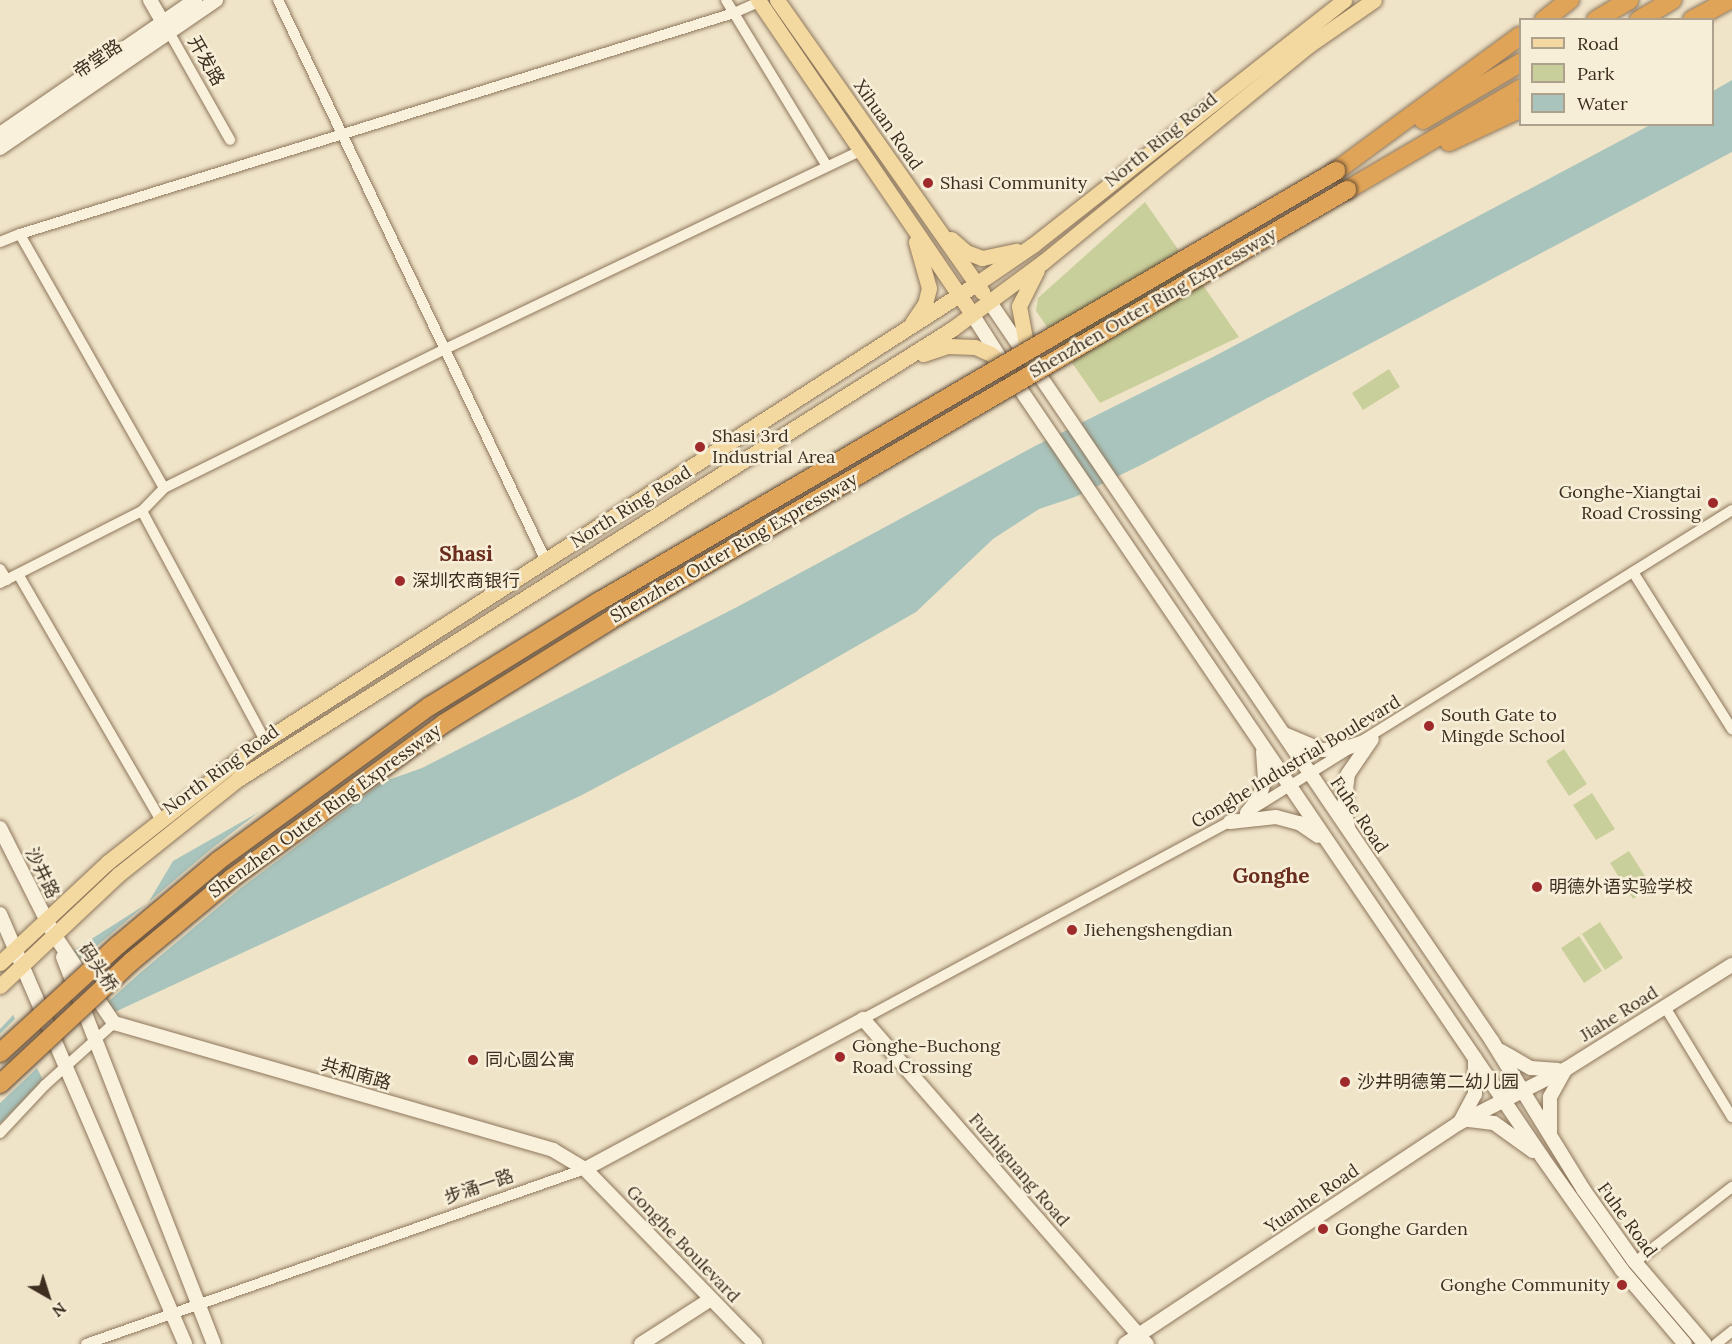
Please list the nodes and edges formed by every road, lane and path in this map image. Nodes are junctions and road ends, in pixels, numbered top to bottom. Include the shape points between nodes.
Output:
1 (150, 0) edge
2 (195, 0) edge
3 (216, 0) edge
4 (279, 0) edge
5 (726, 0) edge
6 (777, 0) edge
7 (1344, 0) edge
8 (1374, 0) edge
9 (1570, 0) edge
10 (1629, 0) edge
11 (1672, 0) edge
12 (1729, 0) edge
13 (758, 1) edge
14 (734, 13) junction
15 (1547, 18) edge
16 (1599, 18) edge
17 (1642, 18) edge
18 (1696, 18) edge
19 (166, 27) junction
20 (1519, 37) edge
21 (1519, 64) edge
22 (1519, 89) edge
23 (1519, 110) edge
24 (341, 131) junction
25 (0, 134) edge
26 (230, 140) dead end
27 (0, 148) edge
28 (860, 151) junction
29 (827, 166) junction
30 (1336, 171) junction
31 (1347, 190) junction
32 (908, 220) junction
33 (934, 224) junction
34 (20, 234) junction
35 (0, 242) edge
36 (1033, 245) junction
37 (1043, 262) junction
38 (976, 284) junction
39 (959, 294) junction
40 (989, 302) junction
41 (972, 314) junction
42 (906, 331) junction
43 (445, 349) junction
44 (1029, 360) junction
45 (898, 363) junction
46 (1009, 372) junction
47 (165, 488) junction
48 (1732, 510) edge
49 (142, 511) junction
50 (547, 563) junction
51 (0, 569) edge
52 (1633, 572) junction
53 (18, 574) junction
54 (3, 581) edge
55 (1277, 727) junction
56 (1732, 729) edge
57 (1372, 739) junction
58 (265, 740) junction
59 (1257, 740) junction
60 (1310, 776) junction
61 (1290, 788) junction
62 (1247, 813) junction
63 (160, 819) junction
64 (1230, 822) junction
65 (0, 828) edge
66 (1352, 837) junction
67 (1333, 850) junction
68 (0, 915) edge
69 (45, 919) junction
70 (56, 940) junction
71 (15, 947) junction
72 (0, 963) edge
73 (1732, 965) edge
74 (25, 970) junction
75 (0, 986) edge
76 (1665, 1007) junction
77 (863, 1019) junction
78 (114, 1023) junction
79 (95, 1039) junction
80 (1492, 1041) junction
81 (0, 1053) edge
82 (1474, 1054) junction
83 (67, 1065) junction
84 (1566, 1069) junction
85 (0, 1084) edge
86 (1523, 1090) junction
87 (1504, 1100) junction
88 (1732, 1117) edge
89 (1459, 1123) junction
90 (0, 1133) edge
91 (1552, 1141) junction
92 (1542, 1157) junction
93 (585, 1168) junction
94 (1732, 1187) edge
95 (1635, 1262) junction
96 (711, 1299) junction
97 (199, 1305) junction
98 (172, 1314) junction
99 (1732, 1331) edge
100 (1143, 1340) edge
101 (87, 1344) edge
102 (185, 1344) edge
103 (214, 1344) edge
104 (641, 1344) edge
105 (755, 1344) edge
106 (1125, 1344) edge
107 (1684, 1344) edge
108 (1705, 1344) edge
109 (1716, 1344) edge

1 - 19 street, 开发路
2 - 19 street, 帝堂路
3 - 19 street, 帝堂路
4 - 24 street
5 - 14 street
6 - 33 main road, Xihuan Road
7 - 36 main road, North Ring Road
8 - 37 main road, North Ring Road via 1287,62
9 - 15 highway
10 - 16 highway
11 - 17 highway
12 - 18 highway
13 - 14 street
13 - 28 main road
14 - 24 street
14 - 29 street
19 - 25 street, 帝堂路
19 - 26 street, 开发路
19 - 27 street, 帝堂路
20 - 30 highway
21 - 30 highway, Shenzhen Outer Ring Expressway
22 - 31 highway, Shenzhen Outer Ring Expressway
23 - 31 highway
24 - 34 street
24 - 43 street
28 - 29 street
28 - 32 main road
29 - 43 street
30 - 81 highway, Shenzhen Outer Ring Expressway, bridge via 579,613 430,706 314,787 210,867
31 - 85 highway, Shenzhen Outer Ring Expressway, bridge via 609,621 442,724 232,878 132,961
32 - 39 main road
32 - 42 main road via 927,271 929,288 925,304
33 - 36 main road via 966,252 982,258
33 - 38 main road, Xihuan Road
34 - 35 street
34 - 47 street
36 - 38 main road, North Ring Road
37 - 40 main road, North Ring Road
37 - 44 main road via 1019,306
38 - 39 main road, North Ring Road
38 - 40 main road, Xihuan Road
39 - 41 main road
39 - 42 main road, North Ring Road
40 - 41 main road, North Ring Road
40 - 44 street, Fuhe Road
41 - 45 main road, North Ring Road
41 - 46 street, Fuhe Road
42 - 50 main road, North Ring Road
43 - 47 street
43 - 50 street
44 - 55 street, Fuhe Road
45 - 46 main road via 940,348 966,346 991,354
45 - 70 main road, North Ring Road via 262,762 181,823
46 - 59 street, Fuhe Road
47 - 49 street
48 - 52 street, Gonghe Industrial Boulevard
49 - 53 street
49 - 58 street
50 - 58 main road, North Ring Road
51 - 54 street
52 - 56 street
52 - 57 street, Gonghe Industrial Boulevard
53 - 54 street
53 - 63 street
55 - 57 street via 1293,740 1322,750 1343,749
55 - 60 street, Fuhe Road
57 - 60 street, Gonghe Industrial Boulevard
57 - 66 street via 1358,755 1346,784 1344,806
58 - 63 main road, North Ring Road
59 - 61 street, Fuhe Road
59 - 62 street via 1265,763 1265,780 1259,798
60 - 61 street, Gonghe Industrial Boulevard
60 - 66 street, Fuhe Road
61 - 62 street, Gonghe Industrial Boulevard
61 - 67 street, Fuhe Road
62 - 64 street, Gonghe Industrial Boulevard
63 - 69 main road, North Ring Road
64 - 67 street via 1265,816 1288,820 1310,828
64 - 77 street, Gonghe Industrial Boulevard
65 - 69 street, 沙井路
66 - 80 street, Fuhe Road
67 - 82 street, Fuhe Road
68 - 71 street
69 - 70 street, 沙井路
69 - 71 main road, North Ring Road
70 - 74 main road, North Ring Road
70 - 78 street, 码头桥, bridge
70 - 79 street, bridge
71 - 72 main road, North Ring Road
71 - 74 street
73 - 76 street, Jiahe Road
74 - 75 main road, North Ring Road
74 - 83 street, bridge
76 - 84 street, Jiahe Road
76 - 88 street
77 - 93 street, 步涌一路
77 - 100 street, Fuzhiguang Road
78 - 79 street
78 - 93 street, 共和南路 via 553,1150
79 - 83 street
79 - 97 street
80 - 84 street via 1519,1064 1542,1070
80 - 86 street, Fuhe Road
82 - 87 street, Fuhe Road
82 - 89 street via 1475,1094
83 - 90 street
83 - 98 street
84 - 86 street, Jiahe Road
84 - 91 street via 1550,1097
86 - 87 street, Yuanhe Road
86 - 91 street, Fuhe Road
87 - 89 street, Yuanhe Road
87 - 92 street, Fuhe Road
89 - 92 street via 1476,1119 1494,1123
89 - 100 street, Yuanhe Road
91 - 95 street, Fuhe Road
92 - 107 street, Fuhe Road via 1622,1270
93 - 96 street, Gonghe Boulevard
93 - 97 street, 步涌一路
94 - 95 street
95 - 108 street, Fuhe Road
96 - 104 street
96 - 105 street, Gonghe Boulevard
97 - 98 street, 步涌一路
97 - 103 street
98 - 101 street, 步涌一路
98 - 102 street
99 - 109 street
100 - 106 street, Yuanhe Road

